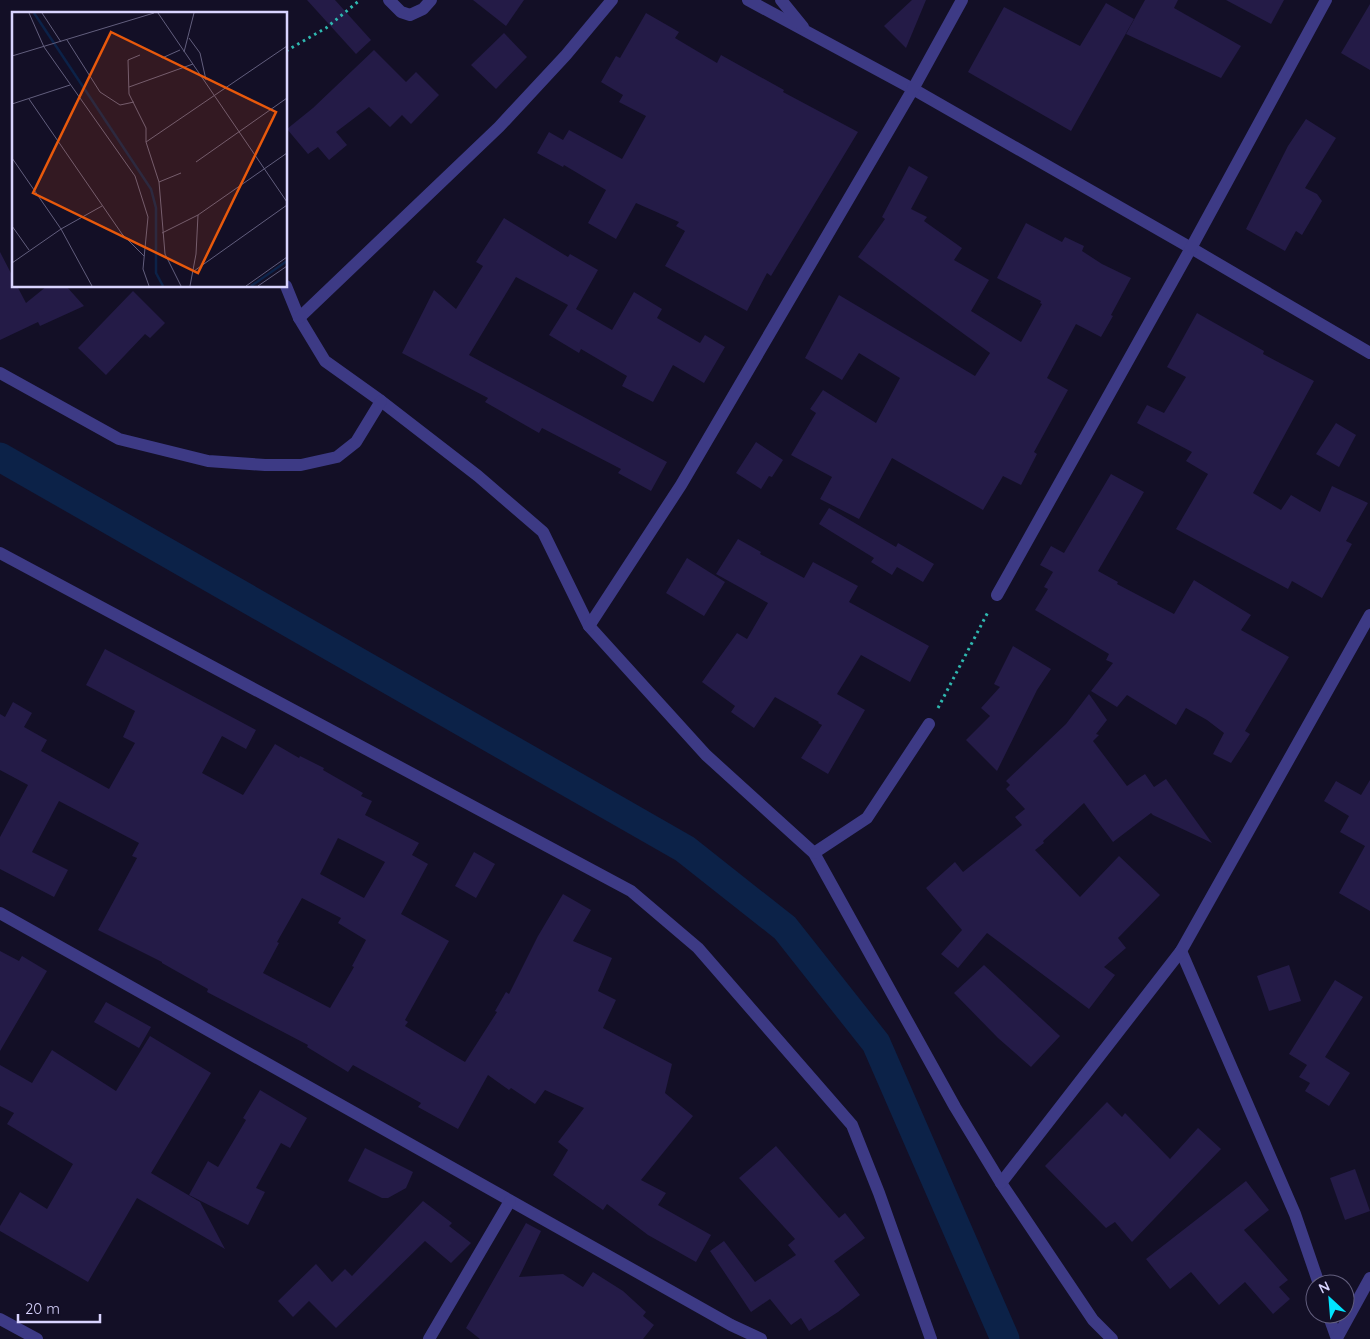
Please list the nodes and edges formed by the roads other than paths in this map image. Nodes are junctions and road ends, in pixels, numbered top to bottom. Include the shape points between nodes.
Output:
1 (389, 0) edge
2 (431, 0) edge
3 (612, 0) edge
4 (748, 0) edge
5 (781, 0) edge
6 (962, 0) edge
7 (1326, 0) edge
8 (806, 31) junction
9 (913, 89) junction
10 (1191, 248) junction
11 (287, 288) edge
12 (299, 318) junction
13 (1370, 353) edge
14 (0, 373) edge
15 (381, 401) junction
16 (0, 553) edge
17 (997, 595) road end
18 (1370, 615) edge
19 (589, 626) junction
20 (929, 724) road end
21 (814, 852) junction
22 (0, 913) edge
23 (1181, 952) junction
24 (1001, 1183) junction
25 (510, 1201) junction
26 (1315, 1274) edge
27 (1370, 1278) edge
28 (0, 1319) edge
29 (1332, 1324) edge
30 (37, 1339) edge
31 (429, 1339) edge
32 (761, 1339) edge
33 (930, 1339) edge
34 (1112, 1339) edge
35 (1337, 1339) edge

1 - 2 street via 401,12 410,15
3 - 12 street via 499,127
4 - 8 street
5 - 8 street
6 - 9 street
7 - 10 street
8 - 9 street
9 - 10 street
9 - 19 street via 681,485
10 - 13 street
10 - 17 street
11 - 12 street
12 - 15 street via 325,361
14 - 15 street via 119,439 208,461 265,466 301,465 337,457 356,442
15 - 19 street via 478,476 543,532
16 - 33 street via 631,891 698,948 852,1124
18 - 23 street
19 - 21 street via 706,755
20 - 21 street via 867,818
21 - 24 street via 955,1107
22 - 25 street
23 - 24 street
23 - 26 street via 1295,1214
24 - 34 street via 1093,1320
25 - 31 street
25 - 32 street
27 - 35 street
28 - 30 street
29 - 35 street

